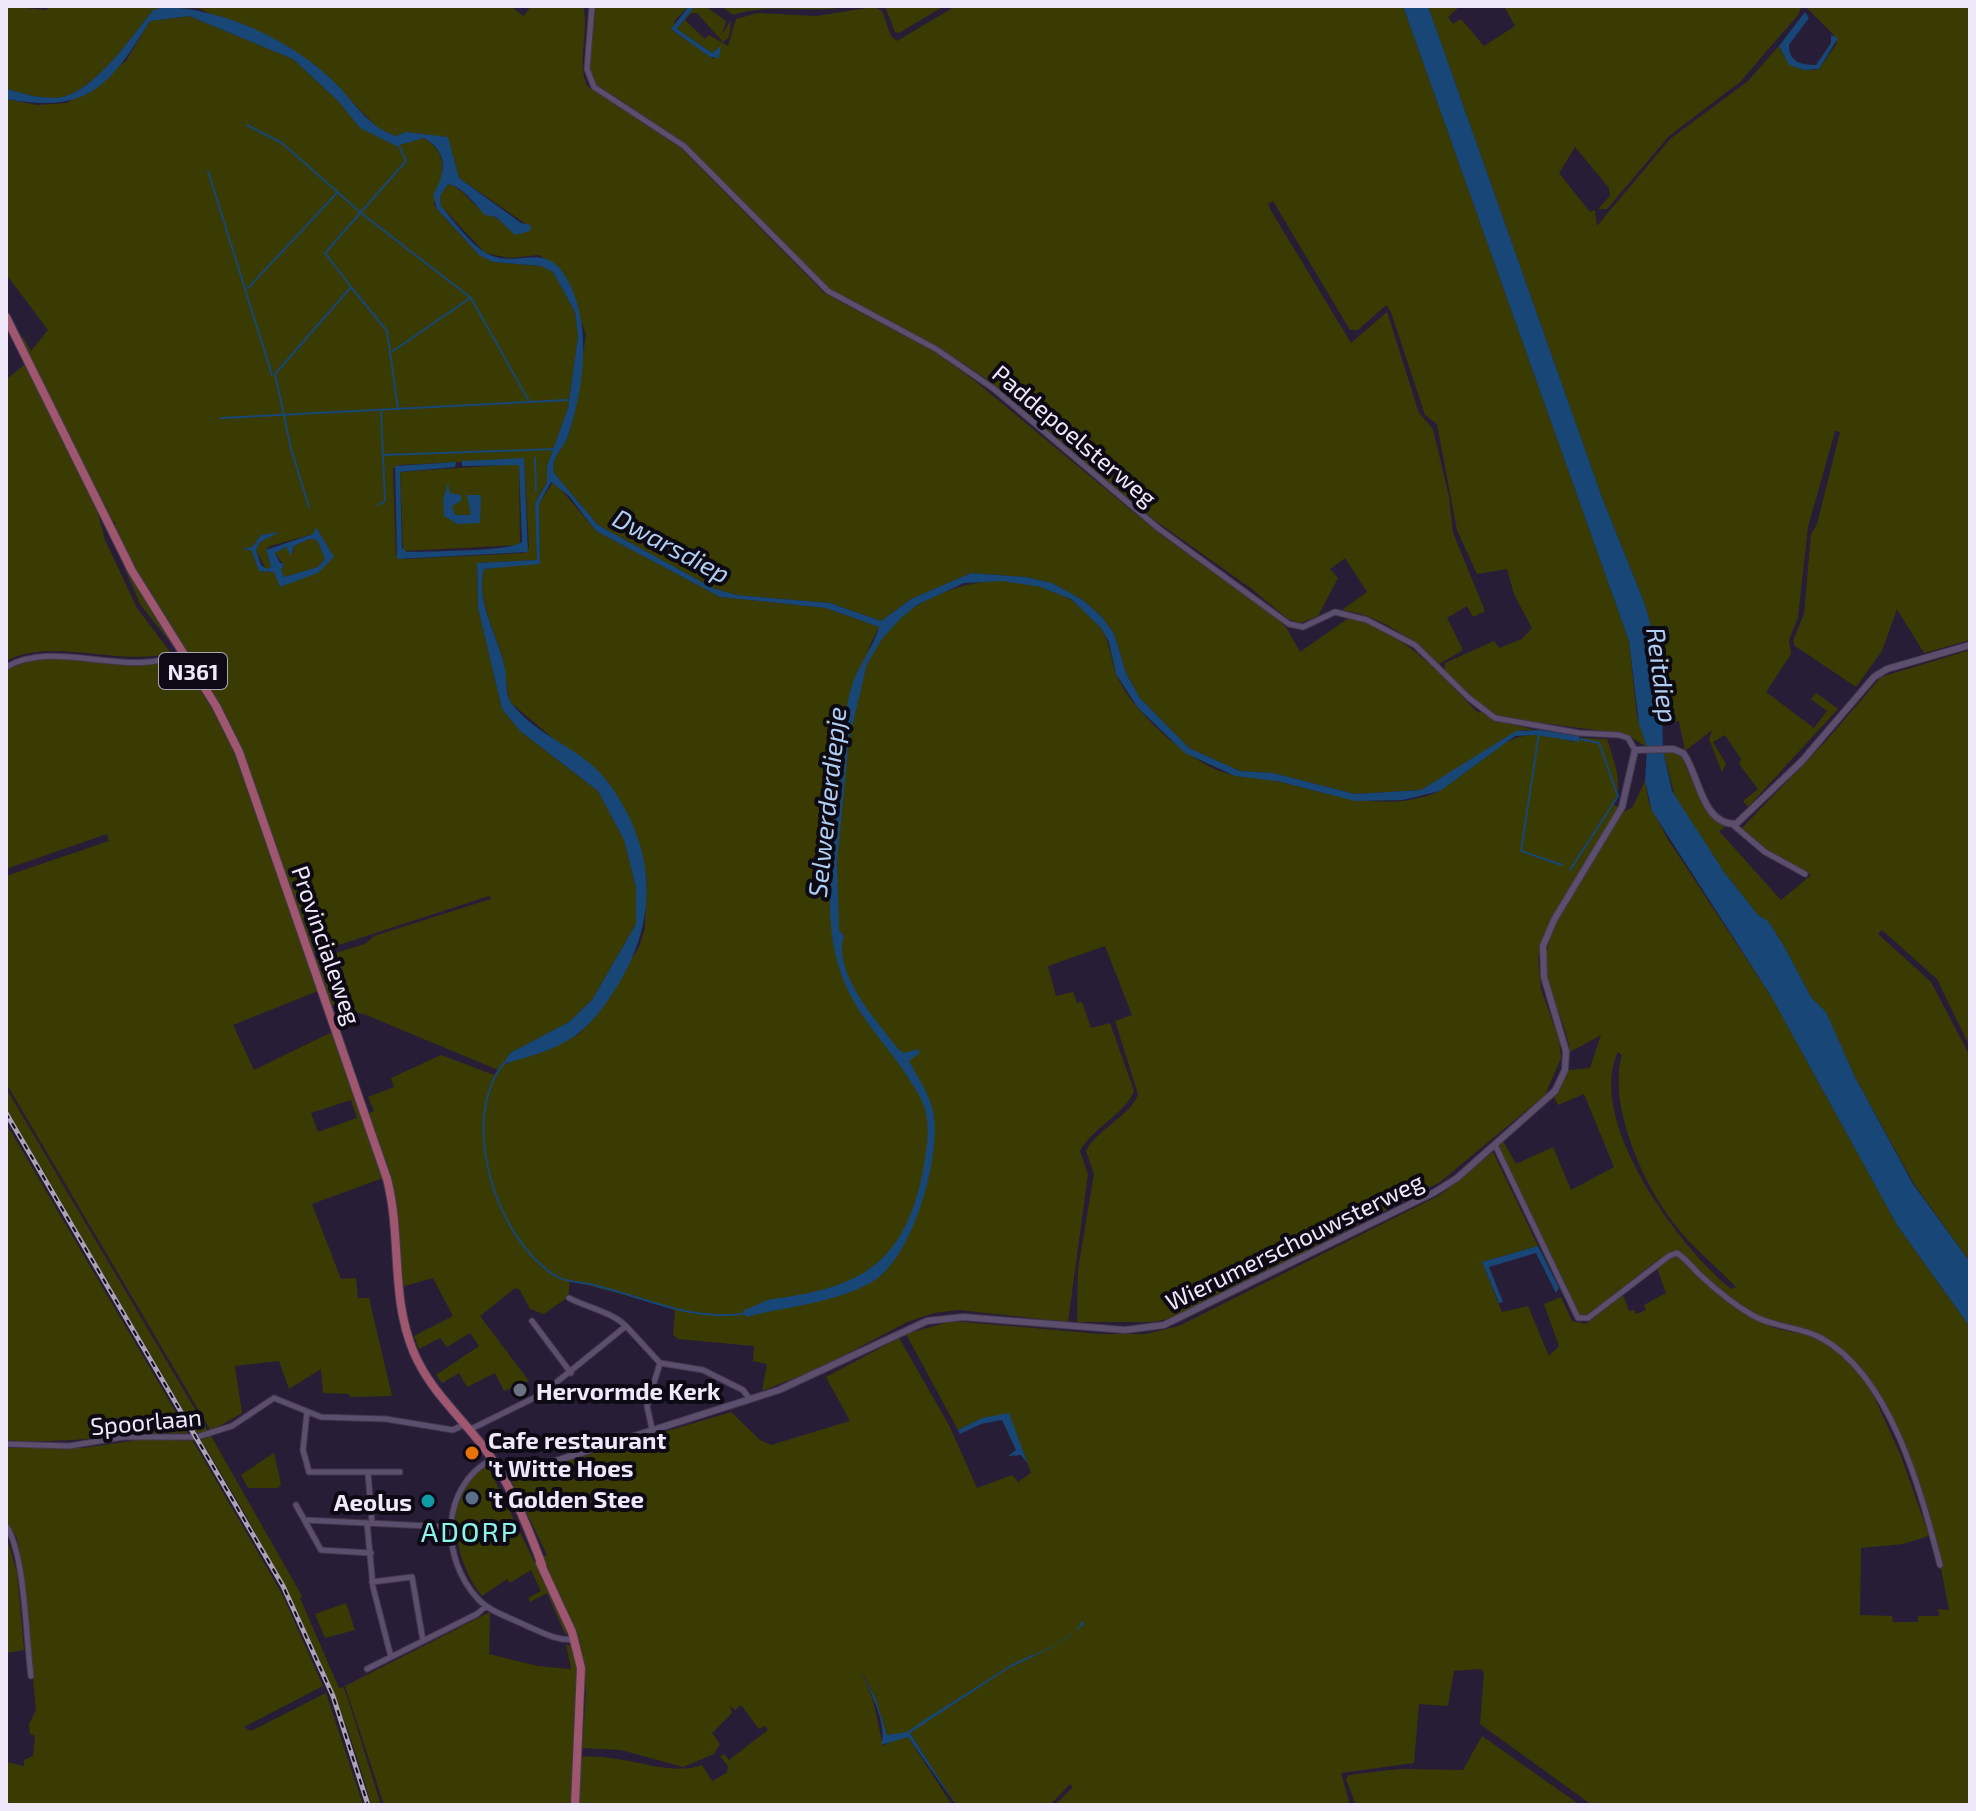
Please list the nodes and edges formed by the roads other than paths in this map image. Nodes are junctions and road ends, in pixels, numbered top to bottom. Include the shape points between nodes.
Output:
1 (592, 6) edge
2 (6, 317) edge
3 (1970, 645) edge
4 (181, 653) junction
5 (6, 667) edge
6 (1635, 750) junction
7 (1732, 824) junction
8 (1805, 874) dead end
9 (1495, 1145) junction
10 (569, 1298) dead end
11 (532, 1321) dead end
12 (626, 1326) junction
13 (660, 1363) junction
14 (571, 1373) junction
15 (749, 1398) junction
16 (307, 1412) junction
17 (466, 1428) junction
18 (652, 1429) junction
19 (6, 1444) edge
20 (492, 1459) junction
21 (400, 1472) dead end
22 (368, 1473) junction
23 (502, 1478) junction
24 (296, 1505) dead end
25 (305, 1520) junction
26 (370, 1523) junction
27 (6, 1526) edge
28 (449, 1527) junction
29 (371, 1553) junction
30 (1940, 1565) dead end
31 (372, 1582) junction
32 (486, 1606) junction
33 (574, 1639) junction
34 (423, 1641) junction
35 (391, 1657) junction
36 (367, 1669) dead end
37 (31, 1676) dead end
38 (575, 1805) edge

1 - 6 street, Paddepoelsterweg via 587,69 594,87 684,146 828,291 936,349 983,381 1158,528 1289,624 1303,627 1335,612 1367,620 1408,640 1495,718 1625,737
2 - 4 main road, Provincialeweg / N361 via 132,571
3 - 7 street via 1874,677 1802,761 1744,820
4 - 5 street via 160,660 31,656
4 - 17 main road, Provincialeweg / N361 via 216,706 246,770 387,1179 399,1306 407,1336 431,1384
6 - 7 street via 1676,749 1685,755 1707,804 1721,821
6 - 9 street, Wierumerschouwsterweg via 1622,807 1543,946 1544,977 1566,1045 1563,1075 1545,1101
7 - 8 street via 1765,852
9 - 15 street, Wierumerschouwsterweg via 1435,1192 1173,1322 1125,1330 943,1318 912,1326 819,1373
9 - 30 street via 1578,1318 1588,1318 1677,1253 1752,1315 1822,1338 1855,1363 1876,1392 1900,1444
10 - 12 street
11 - 14 street
12 - 13 street
12 - 14 street
13 - 15 street via 703,1370
13 - 18 street via 647,1406
14 - 17 street via 538,1396
15 - 18 street, Wierumerschouwsterweg
16 - 17 street, Spoorlaan via 343,1421 386,1419
16 - 19 street, Spoorlaan via 274,1398 232,1426 197,1437 131,1436 69,1446
16 - 22 street via 303,1450 309,1472
17 - 20 main road, Provincialeweg / N361
18 - 23 street, Wierumerschouwsterweg
20 - 23 main road, Provincialeweg / N361
20 - 28 street via 464,1483
21 - 22 street
22 - 26 street
23 - 33 main road, Provincialeweg / N361
24 - 25 street
25 - 26 street
25 - 29 street via 326,1552
26 - 28 street
26 - 29 street
27 - 37 street via 20,1575
28 - 32 street via 460,1568
29 - 31 street
31 - 34 street via 412,1577
31 - 35 street
32 - 33 street via 544,1633
32 - 34 street
33 - 38 main road, Provincialeweg / N361 via 582,1687
34 - 35 street
35 - 36 street

